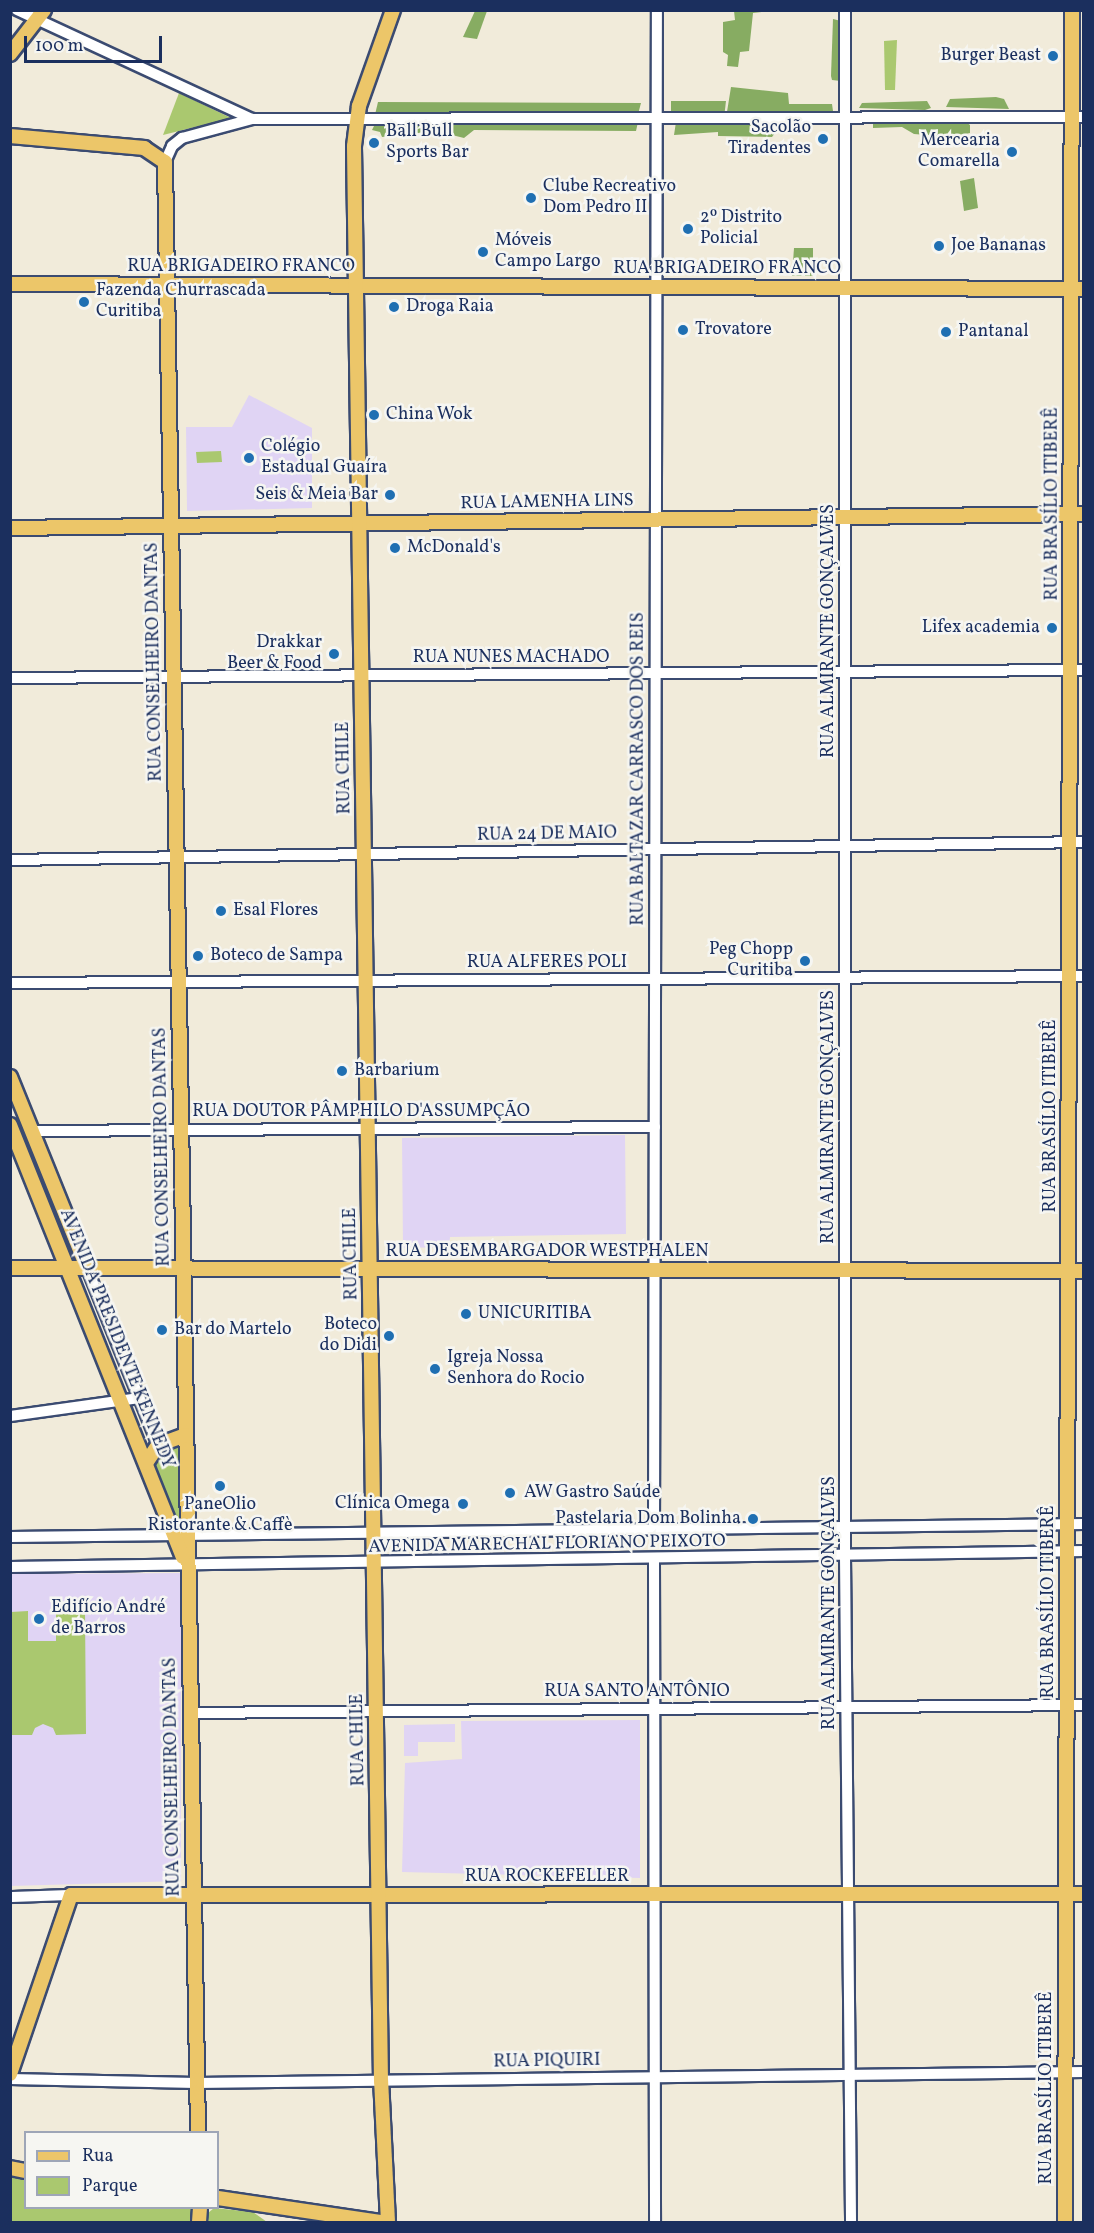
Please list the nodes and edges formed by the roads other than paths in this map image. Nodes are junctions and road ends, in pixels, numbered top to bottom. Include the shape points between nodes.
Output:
1 (17, 10) edge
2 (393, 10) edge
3 (657, 10) edge
4 (845, 10) edge
5 (1072, 10) edge
6 (40, 15) edge
7 (1078, 44) edge
8 (10, 54) edge
9 (845, 117) junction
10 (1078, 117) edge
11 (656, 118) junction
12 (252, 119) junction
13 (356, 119) junction
14 (10, 136) edge
15 (165, 162) junction
16 (10, 284) edge
17 (167, 285) junction
18 (356, 285) junction
19 (656, 287) junction
20 (846, 288) junction
21 (1077, 289) edge
22 (1077, 514) edge
23 (846, 517) junction
24 (656, 519) junction
25 (359, 523) junction
26 (171, 525) junction
27 (10, 528) edge
28 (1077, 670) edge
29 (846, 672) junction
30 (655, 673) junction
31 (362, 675) junction
32 (174, 677) junction
33 (10, 678) edge
34 (1076, 843) edge
35 (846, 846) junction
36 (655, 850) junction
37 (364, 854) junction
38 (176, 858) junction
39 (10, 860) edge
40 (1076, 976) edge
41 (846, 977) junction
42 (655, 979) junction
43 (366, 981) junction
44 (178, 982) junction
45 (10, 983) edge
46 (10, 1077) edge
47 (655, 1127) junction
48 (11, 1129) edge
49 (368, 1129) junction
50 (181, 1130) junction
51 (32, 1131) junction
52 (50, 1174) junction
53 (33, 1180) junction
54 (10, 1268) edge
55 (68, 1268) junction
56 (87, 1268) junction
57 (183, 1268) junction
58 (370, 1270) junction
59 (655, 1270) junction
60 (846, 1270) junction
61 (1068, 1271) junction
62 (1083, 1271) edge
63 (140, 1398) junction
64 (121, 1402) junction
65 (10, 1416) edge
66 (185, 1435) junction
67 (158, 1445) junction
68 (146, 1463) junction
69 (1067, 1524) junction
70 (1083, 1524) edge
71 (846, 1525) junction
72 (654, 1528) junction
73 (374, 1532) junction
74 (181, 1534) junction
75 (10, 1537) edge
76 (1067, 1551) junction
77 (1083, 1551) edge
78 (845, 1557) junction
79 (654, 1560) junction
80 (374, 1565) junction
81 (188, 1567) junction
82 (10, 1568) edge
83 (1067, 1705) junction
84 (1083, 1705) edge
85 (654, 1707) junction
86 (847, 1707) junction
87 (376, 1710) junction
88 (190, 1713) junction
89 (654, 1894) junction
90 (848, 1894) junction
91 (1066, 1894) junction
92 (1083, 1894) edge
93 (71, 1895) junction
94 (193, 1895) junction
95 (379, 1895) junction
96 (10, 1897) edge
97 (1083, 2072) edge
98 (1065, 2073) junction
99 (10, 2074) edge
100 (850, 2075) junction
101 (653, 2077) junction
102 (10, 2079) edge
103 (381, 2081) junction
104 (195, 2083) junction
105 (198, 2131) edge
106 (219, 2198) edge
107 (380, 2223) edge
108 (388, 2223) edge
109 (655, 2223) edge
110 (851, 2223) edge
111 (1065, 2223) edge

1 - 6 street
2 - 13 main road, RUA CHILE
3 - 11 street, RUA BALTAZAR CARRASCO DOS REIS
4 - 9 street, RUA ALMIRANTE GONÇALVES
5 - 7 main road, RUA BRASÍLIO ITIBERÊ
6 - 8 main road
6 - 12 street
7 - 10 main road, RUA BRASÍLIO ITIBERÊ
9 - 10 street
9 - 11 street
9 - 20 street, RUA ALMIRANTE GONÇALVES
10 - 21 main road, RUA BRASÍLIO ITIBERÊ
11 - 13 street
11 - 19 street, RUA BALTAZAR CARRASCO DOS REIS
12 - 13 street
12 - 15 street via 182,138 172,146
13 - 18 main road, RUA CHILE
14 - 15 main road via 144,148
15 - 17 main road, RUA CONSELHEIRO DANTAS
16 - 17 main road, RUA BRIGADEIRO FRANCO
17 - 18 main road, RUA BRIGADEIRO FRANCO
17 - 26 main road, RUA CONSELHEIRO DANTAS
18 - 19 main road, RUA BRIGADEIRO FRANCO
18 - 25 main road, RUA CHILE
19 - 20 main road, RUA BRIGADEIRO FRANCO
19 - 24 street, RUA BALTAZAR CARRASCO DOS REIS
20 - 21 main road, RUA BRIGADEIRO FRANCO
20 - 23 street, RUA ALMIRANTE GONÇALVES
21 - 22 main road, RUA BRASÍLIO ITIBERÊ
22 - 23 main road, RUA LAMENHA LINS
22 - 28 main road, RUA BRASÍLIO ITIBERÊ
23 - 24 main road, RUA LAMENHA LINS
23 - 29 street, RUA ALMIRANTE GONÇALVES
24 - 25 main road, RUA LAMENHA LINS
24 - 30 street, RUA BALTAZAR CARRASCO DOS REIS
25 - 26 main road, RUA LAMENHA LINS
25 - 31 main road, RUA CHILE
26 - 27 main road, RUA LAMENHA LINS
26 - 32 main road, RUA CONSELHEIRO DANTAS
28 - 29 street, RUA NUNES MACHADO
28 - 34 main road, RUA BRASÍLIO ITIBERÊ
29 - 30 street, RUA NUNES MACHADO
29 - 35 street, RUA ALMIRANTE GONÇALVES
30 - 31 street, RUA NUNES MACHADO
30 - 36 street, RUA BALTAZAR CARRASCO DOS REIS
31 - 32 street, RUA NUNES MACHADO
31 - 37 main road, RUA CHILE
32 - 33 street, RUA NUNES MACHADO
32 - 38 main road, RUA CONSELHEIRO DANTAS
34 - 35 street, RUA 24 DE MAIO
34 - 40 main road, RUA BRASÍLIO ITIBERÊ
35 - 36 street, RUA 24 DE MAIO
35 - 41 street, RUA ALMIRANTE GONÇALVES
36 - 37 street, RUA 24 DE MAIO
36 - 42 street, RUA BALTAZAR CARRASCO DOS REIS
37 - 38 street, RUA 24 DE MAIO
37 - 43 main road, RUA CHILE
38 - 39 street, RUA 24 DE MAIO
38 - 44 main road, RUA CONSELHEIRO DANTAS
40 - 41 street, RUA ALFERES POLI
40 - 61 main road, RUA BRASÍLIO ITIBERÊ
41 - 42 street, RUA ALFERES POLI
41 - 60 street, RUA ALMIRANTE GONÇALVES
42 - 43 street, RUA ALFERES POLI
42 - 47 street, RUA BALTAZAR CARRASCO DOS REIS
43 - 44 street, RUA ALFERES POLI
43 - 49 main road, RUA CHILE
44 - 45 street, RUA ALFERES POLI
44 - 50 main road, RUA CONSELHEIRO DANTAS
46 - 51 main road, AVENIDA PRESIDENTE KENNEDY
47 - 49 street, RUA DOUTOR PÂMPHILO D'ASSUMPÇÃO
47 - 59 street, RUA BALTAZAR CARRASCO DOS REIS
48 - 53 main road, AVENIDA PRESIDENTE KENNEDY
49 - 50 street, RUA DOUTOR PÂMPHILO D'ASSUMPÇÃO
49 - 58 main road, RUA CHILE
50 - 51 street, RUA DOUTOR PÂMPHILO D'ASSUMPÇÃO
50 - 57 main road, RUA CONSELHEIRO DANTAS
51 - 52 main road, AVENIDA PRESIDENTE KENNEDY
52 - 53 main road
52 - 56 main road, AVENIDA PRESIDENTE KENNEDY
53 - 55 main road, AVENIDA PRESIDENTE KENNEDY
54 - 55 main road, RUA DESEMBARGADOR WESTPHALEN
55 - 56 main road, RUA DESEMBARGADOR WESTPHALEN
55 - 64 main road, AVENIDA PRESIDENTE KENNEDY
56 - 57 main road, RUA DESEMBARGADOR WESTPHALEN
56 - 63 street, AVENIDA PRESIDENTE KENNEDY
57 - 58 main road, RUA DESEMBARGADOR WESTPHALEN
57 - 66 main road, RUA CONSELHEIRO DANTAS
58 - 59 main road, RUA DESEMBARGADOR WESTPHALEN
58 - 73 main road, RUA CHILE
59 - 60 main road, RUA DESEMBARGADOR WESTPHALEN
59 - 72 street, RUA BALTAZAR CARRASCO DOS REIS
60 - 61 main road, RUA DESEMBARGADOR WESTPHALEN
60 - 71 street, RUA ALMIRANTE GONÇALVES
61 - 62 main road, RUA DESEMBARGADOR WESTPHALEN
61 - 69 main road, RUA BRASÍLIO ITIBERÊ
63 - 64 street
63 - 67 street, AVENIDA PRESIDENTE KENNEDY
64 - 65 street
64 - 68 main road, AVENIDA PRESIDENTE KENNEDY
66 - 67 main road
66 - 74 main road, RUA CONSELHEIRO DANTAS
67 - 68 main road
68 - 74 main road, AVENIDA PRESIDENTE KENNEDY
69 - 70 street, AVENIDA MARECHAL FLORIANO PEIXOTO
69 - 71 street, AVENIDA MARECHAL FLORIANO PEIXOTO
69 - 76 main road, RUA BRASÍLIO ITIBERÊ
71 - 72 street, AVENIDA MARECHAL FLORIANO PEIXOTO
71 - 78 street, RUA ALMIRANTE GONÇALVES
72 - 73 street, AVENIDA MARECHAL FLORIANO PEIXOTO
73 - 74 street, AVENIDA MARECHAL FLORIANO PEIXOTO
73 - 80 main road, RUA CHILE
74 - 75 street, AVENIDA MARECHAL FLORIANO PEIXOTO
74 - 81 main road, RUA CONSELHEIRO DANTAS
76 - 77 street, AVENIDA MARECHAL FLORIANO PEIXOTO
76 - 78 street, AVENIDA MARECHAL FLORIANO PEIXOTO
76 - 83 main road, RUA BRASÍLIO ITIBERÊ
78 - 79 street, AVENIDA MARECHAL FLORIANO PEIXOTO
78 - 86 street, RUA ALMIRANTE GONÇALVES
79 - 80 street, AVENIDA MARECHAL FLORIANO PEIXOTO
79 - 85 street
80 - 81 street, AVENIDA MARECHAL FLORIANO PEIXOTO
80 - 87 main road, RUA CHILE
81 - 82 street, AVENIDA MARECHAL FLORIANO PEIXOTO
81 - 88 main road, RUA CONSELHEIRO DANTAS
83 - 84 street, RUA SANTO ANTÔNIO
83 - 86 street, RUA SANTO ANTÔNIO
83 - 91 main road, RUA BRASÍLIO ITIBERÊ
85 - 86 street, RUA SANTO ANTÔNIO
85 - 87 street, RUA SANTO ANTÔNIO
85 - 89 street
86 - 90 street, RUA ALMIRANTE GONÇALVES
87 - 88 street, RUA SANTO ANTÔNIO
87 - 95 main road, RUA CHILE
88 - 94 main road, RUA CONSELHEIRO DANTAS
89 - 90 main road, RUA ROCKEFELLER
89 - 95 main road, RUA ROCKEFELLER
89 - 101 street
90 - 91 main road, RUA ROCKEFELLER
90 - 100 street, RUA ALMIRANTE GONÇALVES
91 - 92 main road, RUA ROCKEFELLER
91 - 98 main road, RUA BRASÍLIO ITIBERÊ
93 - 94 main road, RUA ROCKEFELLER
93 - 96 street, RUA ROCKEFELLER
93 - 99 main road
94 - 95 main road, RUA ROCKEFELLER
94 - 104 main road, RUA CONSELHEIRO DANTAS
95 - 103 main road, RUA CHILE
97 - 98 street, RUA PIQUIRI
98 - 100 street, RUA PIQUIRI
98 - 111 main road, RUA BRASÍLIO ITIBERÊ
100 - 101 street, RUA PIQUIRI
100 - 110 street, RUA ALMIRANTE GONÇALVES
101 - 103 street, RUA PIQUIRI
101 - 109 street
102 - 104 street, RUA PIQUIRI
103 - 104 street, RUA PIQUIRI
103 - 108 main road, RUA CHILE
104 - 105 main road, RUA CONSELHEIRO DANTAS
106 - 107 main road

